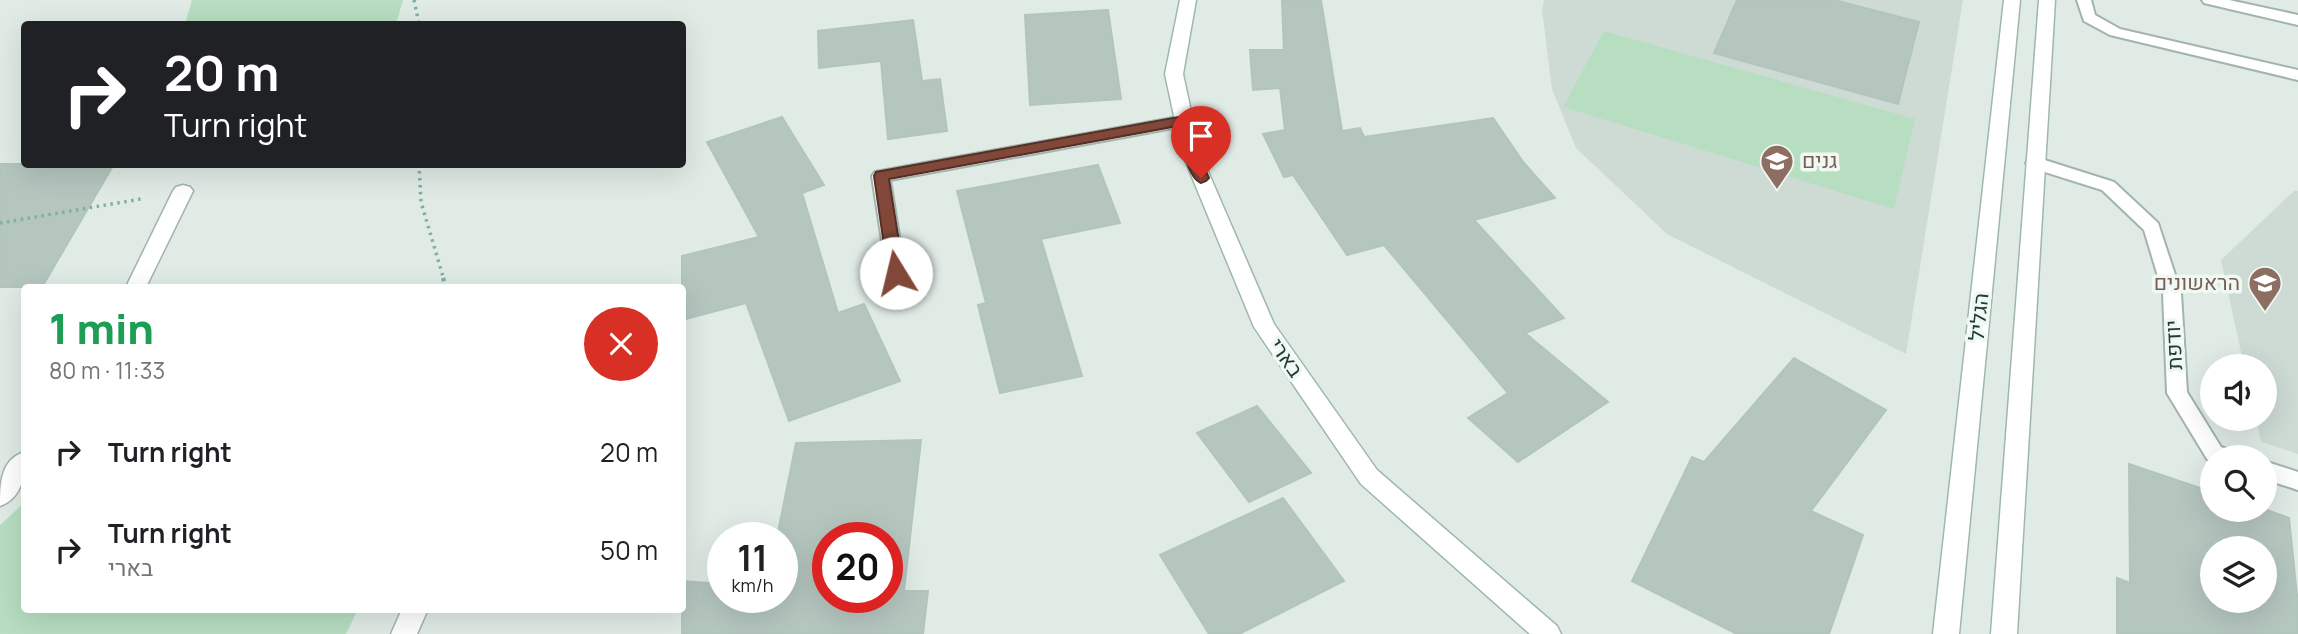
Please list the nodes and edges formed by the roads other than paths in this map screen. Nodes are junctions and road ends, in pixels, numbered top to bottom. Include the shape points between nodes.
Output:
1 (1188, 0) edge
2 (2012, 0) edge
3 (2046, 0) edge
4 (2084, 0) edge
5 (2209, 0) edge
6 (2298, 20) edge
7 (2298, 75) edge
8 (1184, 121) junction
9 (2035, 163) junction
10 (183, 191) road end
11 (896, 273) dead end
12 (137, 284) edge
13 (2209, 445) edge
14 (21, 465) edge
15 (2277, 474) edge
16 (2298, 481) edge
17 (0, 496) edge
18 (413, 613) edge
19 (404, 634) edge
20 (1548, 634) edge
21 (1946, 634) edge
22 (2004, 634) edge

1 - 8 street, בארי via 1174,74
2 - 21 street, הגליל
3 - 9 street
4 - 7 lane via 2084,12 2090,19 2115,32
5 - 6 lane
8 - 11 lane via 881,176
8 - 20 street, בארי via 1191,153 1265,327 1369,477
9 - 13 lane, יודפת via 2108,187 2152,227 2172,293 2177,393
9 - 22 street
10 - 12 street
14 - 17 street
15 - 16 lane
18 - 19 street

